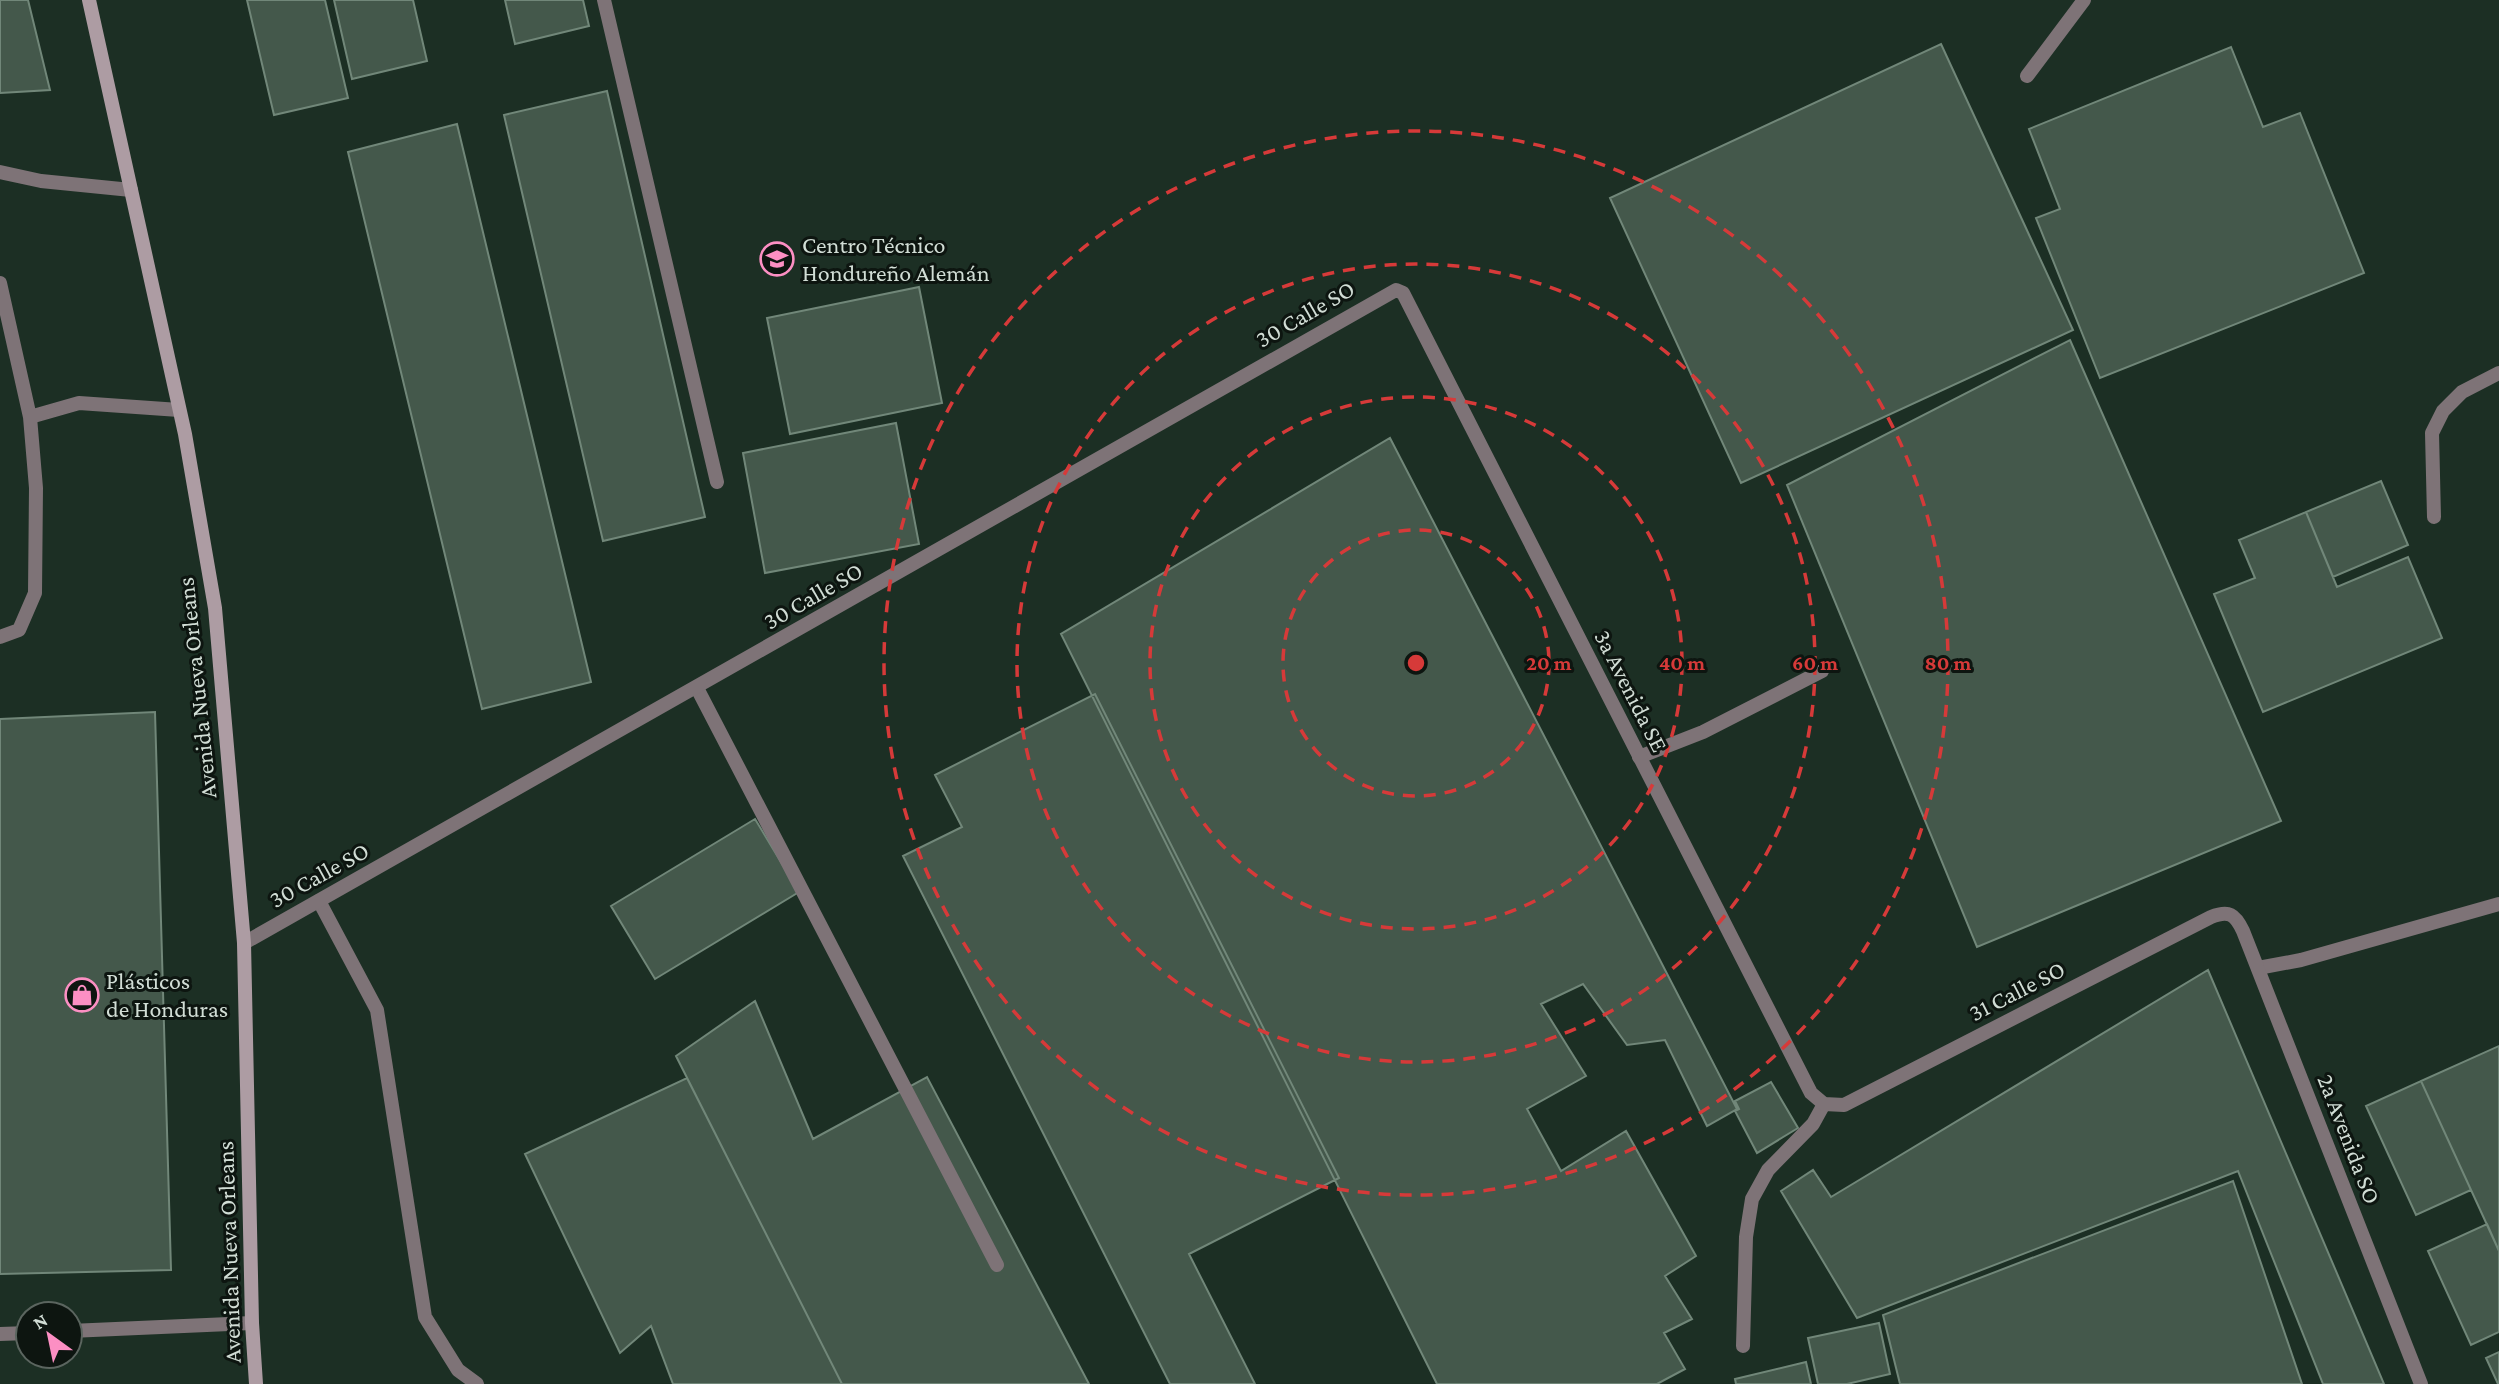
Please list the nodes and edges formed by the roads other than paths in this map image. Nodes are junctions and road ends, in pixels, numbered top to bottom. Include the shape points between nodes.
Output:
1 (89, 0) edge
2 (604, 0) edge
3 (2084, 0) edge
4 (2027, 76) dead end
5 (0, 172) edge
6 (131, 190) junction
7 (0, 282) edge
8 (1403, 293) joint
9 (2499, 373) edge
10 (179, 410) junction
11 (30, 417) junction
12 (717, 482) dead end
13 (2434, 517) dead end
14 (0, 637) edge
15 (1822, 671) dead end
16 (697, 688) junction
17 (1639, 757) junction
18 (319, 901) junction
19 (2499, 904) edge
20 (2229, 914) joint
21 (244, 943) junction
22 (2258, 968) junction
23 (1824, 1104) junction
24 (997, 1265) dead end
25 (251, 1323) junction
26 (84, 1330) edge
27 (1743, 1346) dead end
28 (256, 1384) edge
29 (477, 1384) edge
30 (2421, 1384) edge

1 - 6 street, Avenida Nueva Orleans
2 - 12 street
3 - 4 street
5 - 6 street
6 - 10 street, Avenida Nueva Orleans
7 - 11 street
8 - 16 street, 30 Calle SO via 1392,291
8 - 17 street, 3a Avenida SE
9 - 13 street via 2462,392 2432,433
10 - 11 street via 79,403
10 - 21 street, Avenida Nueva Orleans via 215,608
11 - 14 street via 36,488 35,593 19,630
15 - 17 street via 1703,732
16 - 18 street, 30 Calle SO
16 - 24 street
17 - 23 street, 3a Avenida SE via 1811,1093
18 - 21 street, 30 Calle SO
18 - 29 street via 377,1010 425,1317 458,1370
19 - 22 street
20 - 22 street, 2a Avenida SO via 2239,922
20 - 23 street, 31 Calle SO via 2211,917 1844,1105
21 - 25 street, Avenida Nueva Orleans
22 - 30 street, 2a Avenida SO
23 - 27 street via 1813,1124 1768,1170 1752,1199 1746,1237
25 - 26 street
25 - 28 street, Avenida Nueva Orleans

